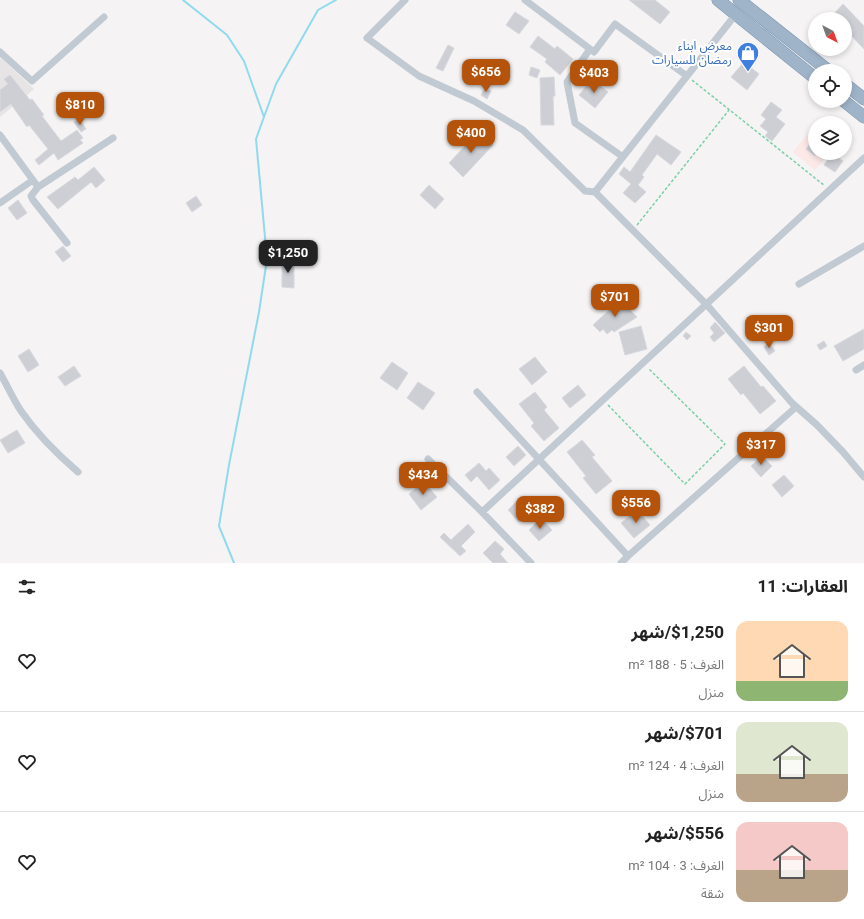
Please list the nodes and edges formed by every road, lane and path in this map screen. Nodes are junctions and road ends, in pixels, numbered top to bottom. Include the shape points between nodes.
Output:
1 (405, 0) edge
2 (525, 0) edge
3 (718, 0) edge
4 (739, 0) edge
5 (736, 14) junction
6 (104, 17) dead end
7 (590, 49) junction
8 (0, 52) edge
9 (820, 64) edge
10 (808, 72) edge
11 (687, 76) junction
12 (852, 89) edge
13 (863, 97) edge
14 (852, 107) edge
15 (729, 110) junction
16 (864, 117) edge
17 (0, 135) edge
18 (113, 138) dead end
19 (623, 157) junction
20 (864, 158) edge
21 (33, 180) junction
22 (38, 187) junction
23 (830, 190) junction
24 (595, 192) junction
25 (0, 203) edge
26 (633, 230) junction
27 (67, 244) dead end
28 (864, 246) edge
29 (799, 284) dead end
30 (707, 305) junction
31 (644, 364) junction
32 (864, 365) edge
33 (856, 370) dead end
34 (0, 373) edge
35 (477, 392) dead end
36 (604, 401) junction
37 (796, 407) junction
38 (428, 459) dead end
39 (539, 460) junction
40 (78, 472) dead end
41 (864, 477) edge
42 (482, 512) junction
43 (628, 556) junction
44 (531, 563) edge
45 (621, 563) edge

1 - 24 street via 367,38 419,76 474,101 522,130 585,191
2 - 7 street
3 - 5 highway
4 - 9 highway
5 - 10 highway
5 - 11 street
6 - 8 street via 32,81
7 - 11 street via 594,52 615,24
7 - 19 street via 568,82 575,123
11 - 15 path
11 - 19 street
12 - 13 highway
14 - 16 highway
15 - 23 path
15 - 26 path
17 - 21 street
18 - 22 street
19 - 24 street
20 - 23 street
21 - 22 street
21 - 25 street
22 - 27 street via 32,193 32,200
23 - 30 street
24 - 26 street
26 - 30 street
28 - 29 street
30 - 31 street
30 - 37 street
31 - 36 street
31 - 36 path via 725,444 685,484
32 - 33 street
34 - 40 street via 20,410 32,426
35 - 39 street
36 - 39 street
37 - 41 street via 817,425
37 - 43 street
38 - 42 street
39 - 42 street
39 - 43 street
42 - 44 street
43 - 45 street

